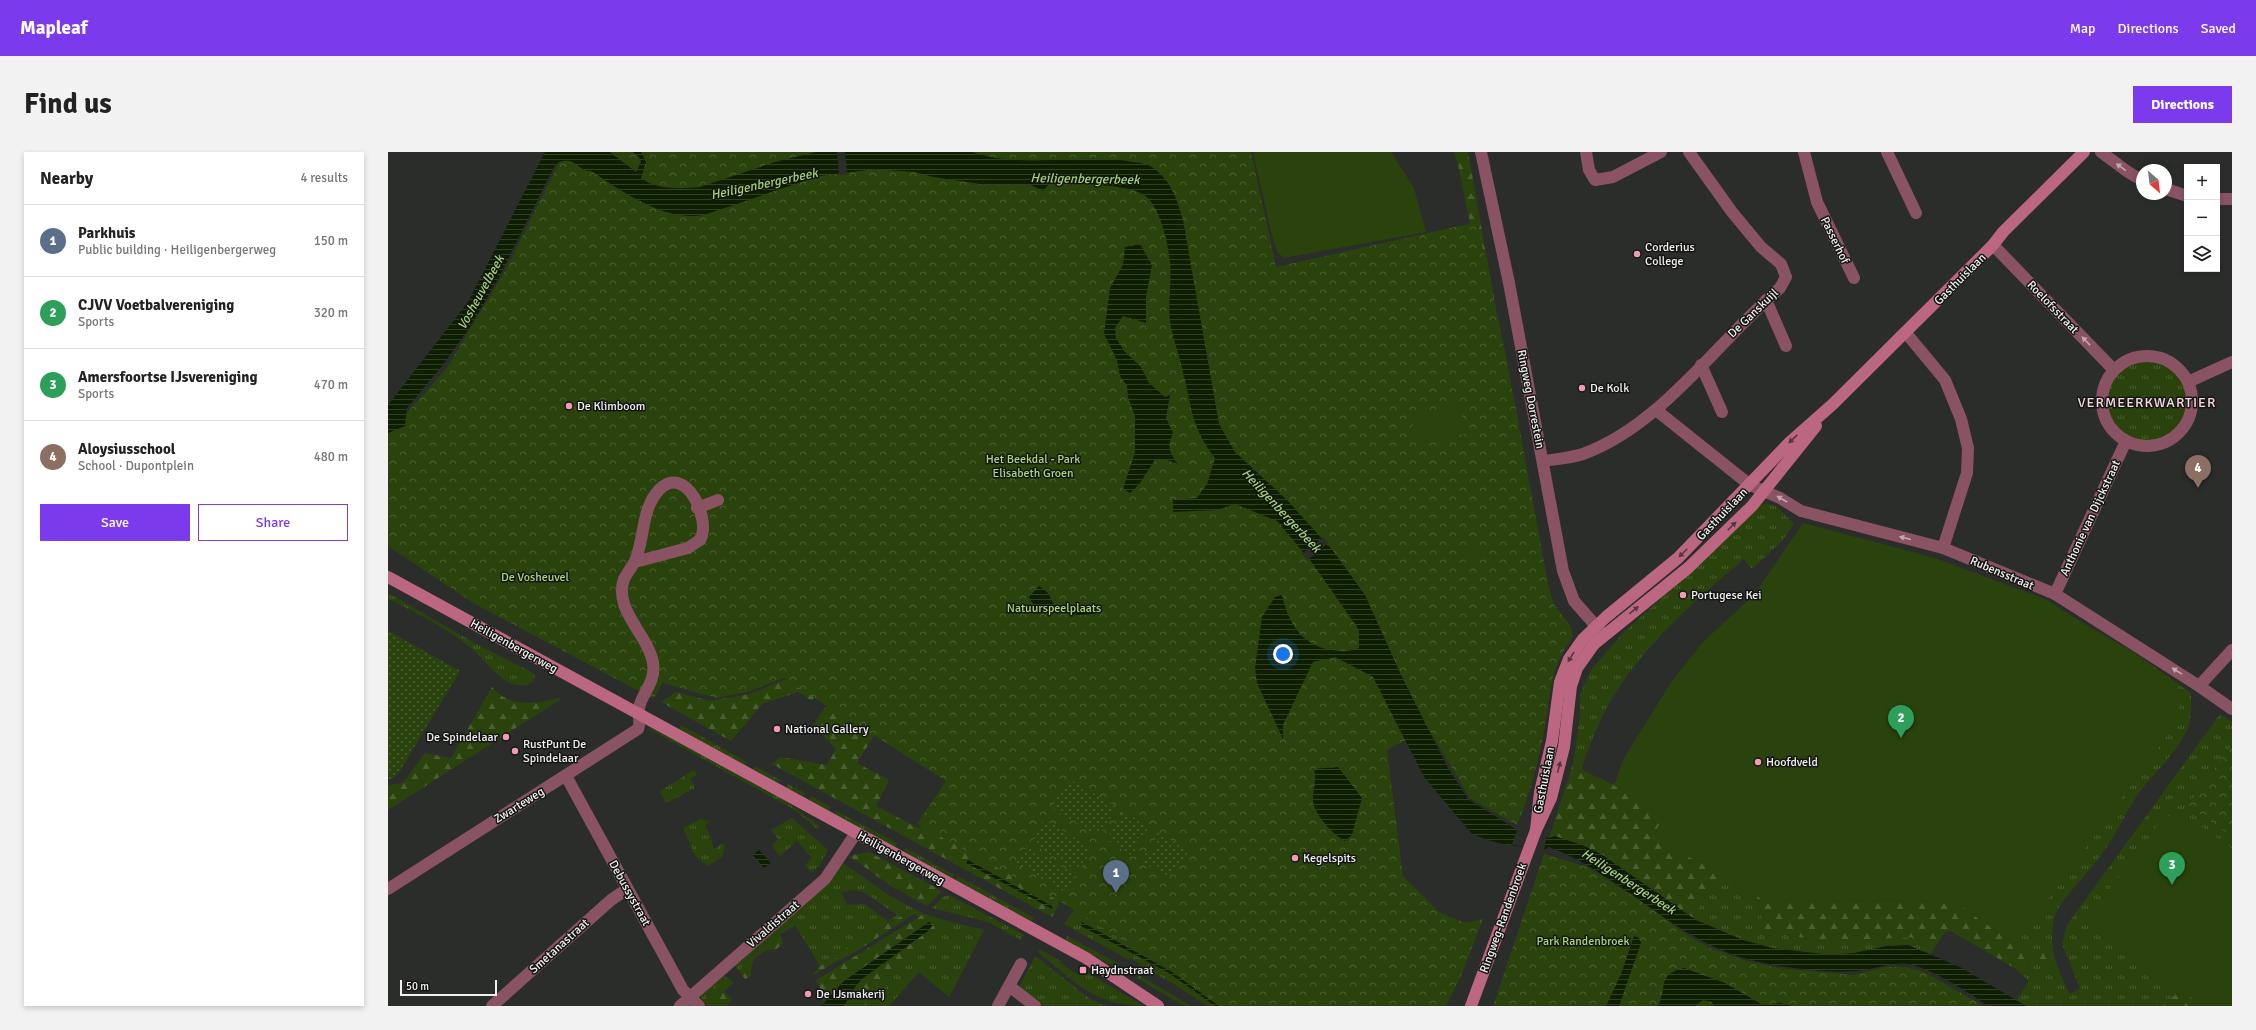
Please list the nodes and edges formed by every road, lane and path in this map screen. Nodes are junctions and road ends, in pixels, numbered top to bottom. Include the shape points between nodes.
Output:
1 (1481, 152) edge
2 (1586, 152) edge
3 (1661, 152) edge
4 (1689, 152) edge
5 (1804, 152) edge
6 (1887, 152) edge
7 (2084, 152) edge
8 (2101, 152) edge
9 (2136, 177) edge
10 (2172, 191) edge
11 (2184, 195) edge
12 (2220, 199) edge
13 (2232, 199) edge
14 (1916, 213) dead end
15 (1993, 245) junction
16 (1854, 278) dead end
17 (1766, 300) junction
18 (1906, 333) junction
19 (1786, 346) dead end
20 (2232, 362) edge
21 (1701, 365) junction
22 (2113, 369) junction
23 (2188, 382) junction
24 (1833, 404) junction
25 (1656, 410) junction
26 (1722, 412) dead end
27 (2126, 442) junction
28 (1544, 461) junction
29 (1750, 485) junction
30 (1765, 491) junction
31 (718, 500) dead end
32 (697, 508) junction
33 (1943, 548) junction
34 (635, 562) junction
35 (388, 577) edge
36 (2054, 594) junction
37 (1595, 627) junction
38 (1604, 636) junction
39 (2232, 650) edge
40 (2199, 686) junction
41 (2232, 709) edge
42 (639, 716) junction
43 (566, 776) junction
44 (1536, 830) junction
45 (856, 834) junction
46 (388, 889) edge
47 (627, 889) junction
48 (1021, 964) dead end
49 (1009, 986) junction
50 (690, 997) junction
51 (492, 1006) edge
52 (680, 1006) edge
53 (699, 1006) edge
54 (998, 1006) edge
55 (1035, 1006) edge
56 (1158, 1006) edge
57 (1471, 1006) edge

1 - 28 street, Ringweg Dorrestein
2 - 3 street via 1589,170 1595,180 1612,177
4 - 17 street, De Ganskuijl via 1732,212 1761,247 1781,264 1786,277 1780,288
5 - 16 street, Passerhof via 1817,202
6 - 14 street
7 - 15 main road, Gasthuislaan
9 -> 8 street
10 - 11 street
12 - 13 street
15 - 18 main road, Gasthuislaan
22 -> 15 street, Roelofsstraat
17 - 19 street
17 - 21 street, De Ganskuijl
18 - 24 main road, Gasthuislaan
18 - 33 street via 1945,380 1961,419 1968,448 1967,472
20 - 23 street
21 - 25 street, De Ganskuijl
21 - 26 street
22 - 23 street via 2125,360 2139,355 2154,356 2168,360 2180,370
22 - 27 street via 2103,388 2101,409 2114,433
23 - 27 street via 2192,396 2191,410 2187,423 2178,434 2166,442 2153,446 2139,446
24 -> 29 main road, Gasthuislaan via 1790,442
24 - 30 main road, Gasthuislaan
25 - 28 street, De Ganskuijl via 1622,434 1582,454
25 - 29 street, Rubensstraat
27 - 36 street, Anthonie van Dijckstraat
28 - 37 street, Ringweg Dorrestein via 1563,571 1574,601
29 - 30 street, Rubensstraat
29 -> 37 main road, Gasthuislaan via 1678,558
33 -> 30 street, Rubensstraat via 1801,511
38 -> 30 main road, Gasthuislaan via 1698,558
31 - 32 street
32 - 34 street via 703,531 696,543 664,556
32 - 34 street via 692,494 684,485 672,484 660,488 648,505
33 - 36 street, Rubensstraat
34 - 42 street via 624,580 622,596 628,613 648,645 653,664 652,679 639,707
35 - 42 main road, Heiligenbergerweg
40 -> 36 street, Rubensstraat
37 - 38 street, Ringweg Dorrestein
37 -> 44 main road, Gasthuislaan via 1572,654 1560,682 1552,741 1540,792
44 -> 38 main road, Gasthuislaan via 1551,798 1559,770 1574,676 1582,660
39 - 40 street
40 - 41 street, Rubensstraat
42 - 43 street, Zwarteweg via 639,727 632,734
42 - 45 main road, Heiligenbergerweg via 800,801
43 - 46 street, Zwarteweg
43 - 47 street, Debussystraat
44 - 57 main road, Ringweg-Randenbroek
45 - 50 street, Vivaldistraat via 825,879
45 - 56 main road, Heiligenbergerweg via 1086,958
47 - 50 street, Debussystraat via 683,990
47 - 51 street, Smetanastraat via 611,900
48 - 49 street
49 - 54 street
49 - 55 street
50 - 52 street, Vivaldistraat
50 - 53 street, Debussystraat

